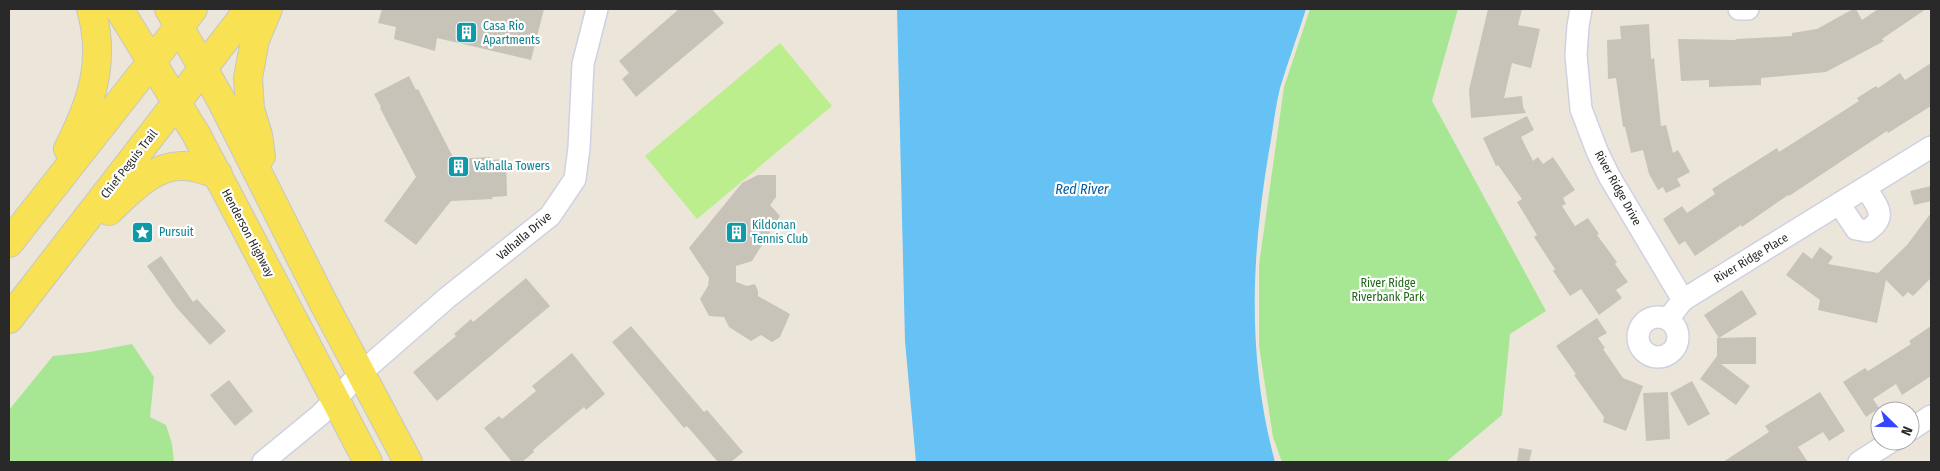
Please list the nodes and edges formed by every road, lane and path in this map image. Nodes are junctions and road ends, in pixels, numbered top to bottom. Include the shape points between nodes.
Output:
1 (91, 9) edge
2 (119, 9) edge
3 (249, 9) edge
4 (268, 9) edge
5 (597, 9) edge
6 (1581, 9) edge
7 (1739, 9) edge
8 (1748, 9) edge
9 (181, 15) edge
10 (152, 62) junction
11 (203, 68) junction
12 (177, 103) junction
13 (1931, 147) edge
14 (218, 174) junction
15 (264, 185) junction
16 (1866, 188) junction
17 (50, 190) junction
18 (1840, 205) junction
19 (9, 244) edge
20 (67, 244) junction
21 (1683, 300) junction
22 (9, 319) edge
23 (1668, 319) dead end
24 (362, 372) junction
25 (336, 399) junction
26 (1931, 416) edge
27 (1920, 423) edge
28 (1876, 451) edge
29 (263, 462) edge
30 (368, 462) edge
31 (408, 462) edge
32 (1859, 462) edge

1 - 17 main road via 98,54 94,88 81,125
2 - 10 main road, Henderson Highway
3 - 11 main road, Chief Peguis Trail
4 - 15 main road via 256,40 248,78 250,109 258,134
5 - 24 street, Valhalla Drive via 583,64 579,148 574,179 550,216 448,297
6 - 21 street, River Ridge Drive via 1576,55 1581,109 1609,176
7 - 8 street
9 - 10 main road
9 - 11 main road
10 - 12 main road, Henderson Highway
10 - 17 main road
11 - 12 main road, Chief Peguis Trail
11 - 15 main road
12 - 14 main road, Henderson Highway
12 - 20 main road, Chief Peguis Trail
13 - 16 street, River Ridge Place
14 - 20 main road via 184,166 160,171 131,190
14 - 25 main road, Henderson Highway
15 - 24 main road
16 - 18 street, River Ridge Place
16 - 18 street via 1880,216 1877,224 1867,231 1856,229
17 - 19 main road
18 - 21 street, River Ridge Place
20 - 22 main road, Chief Peguis Trail
21 - 23 street, River Ridge Place
24 - 25 street, Valhalla Drive
24 - 31 main road
25 - 29 street, Valhalla Drive
25 - 30 main road, Henderson Highway
26 - 27 street
28 - 32 street

